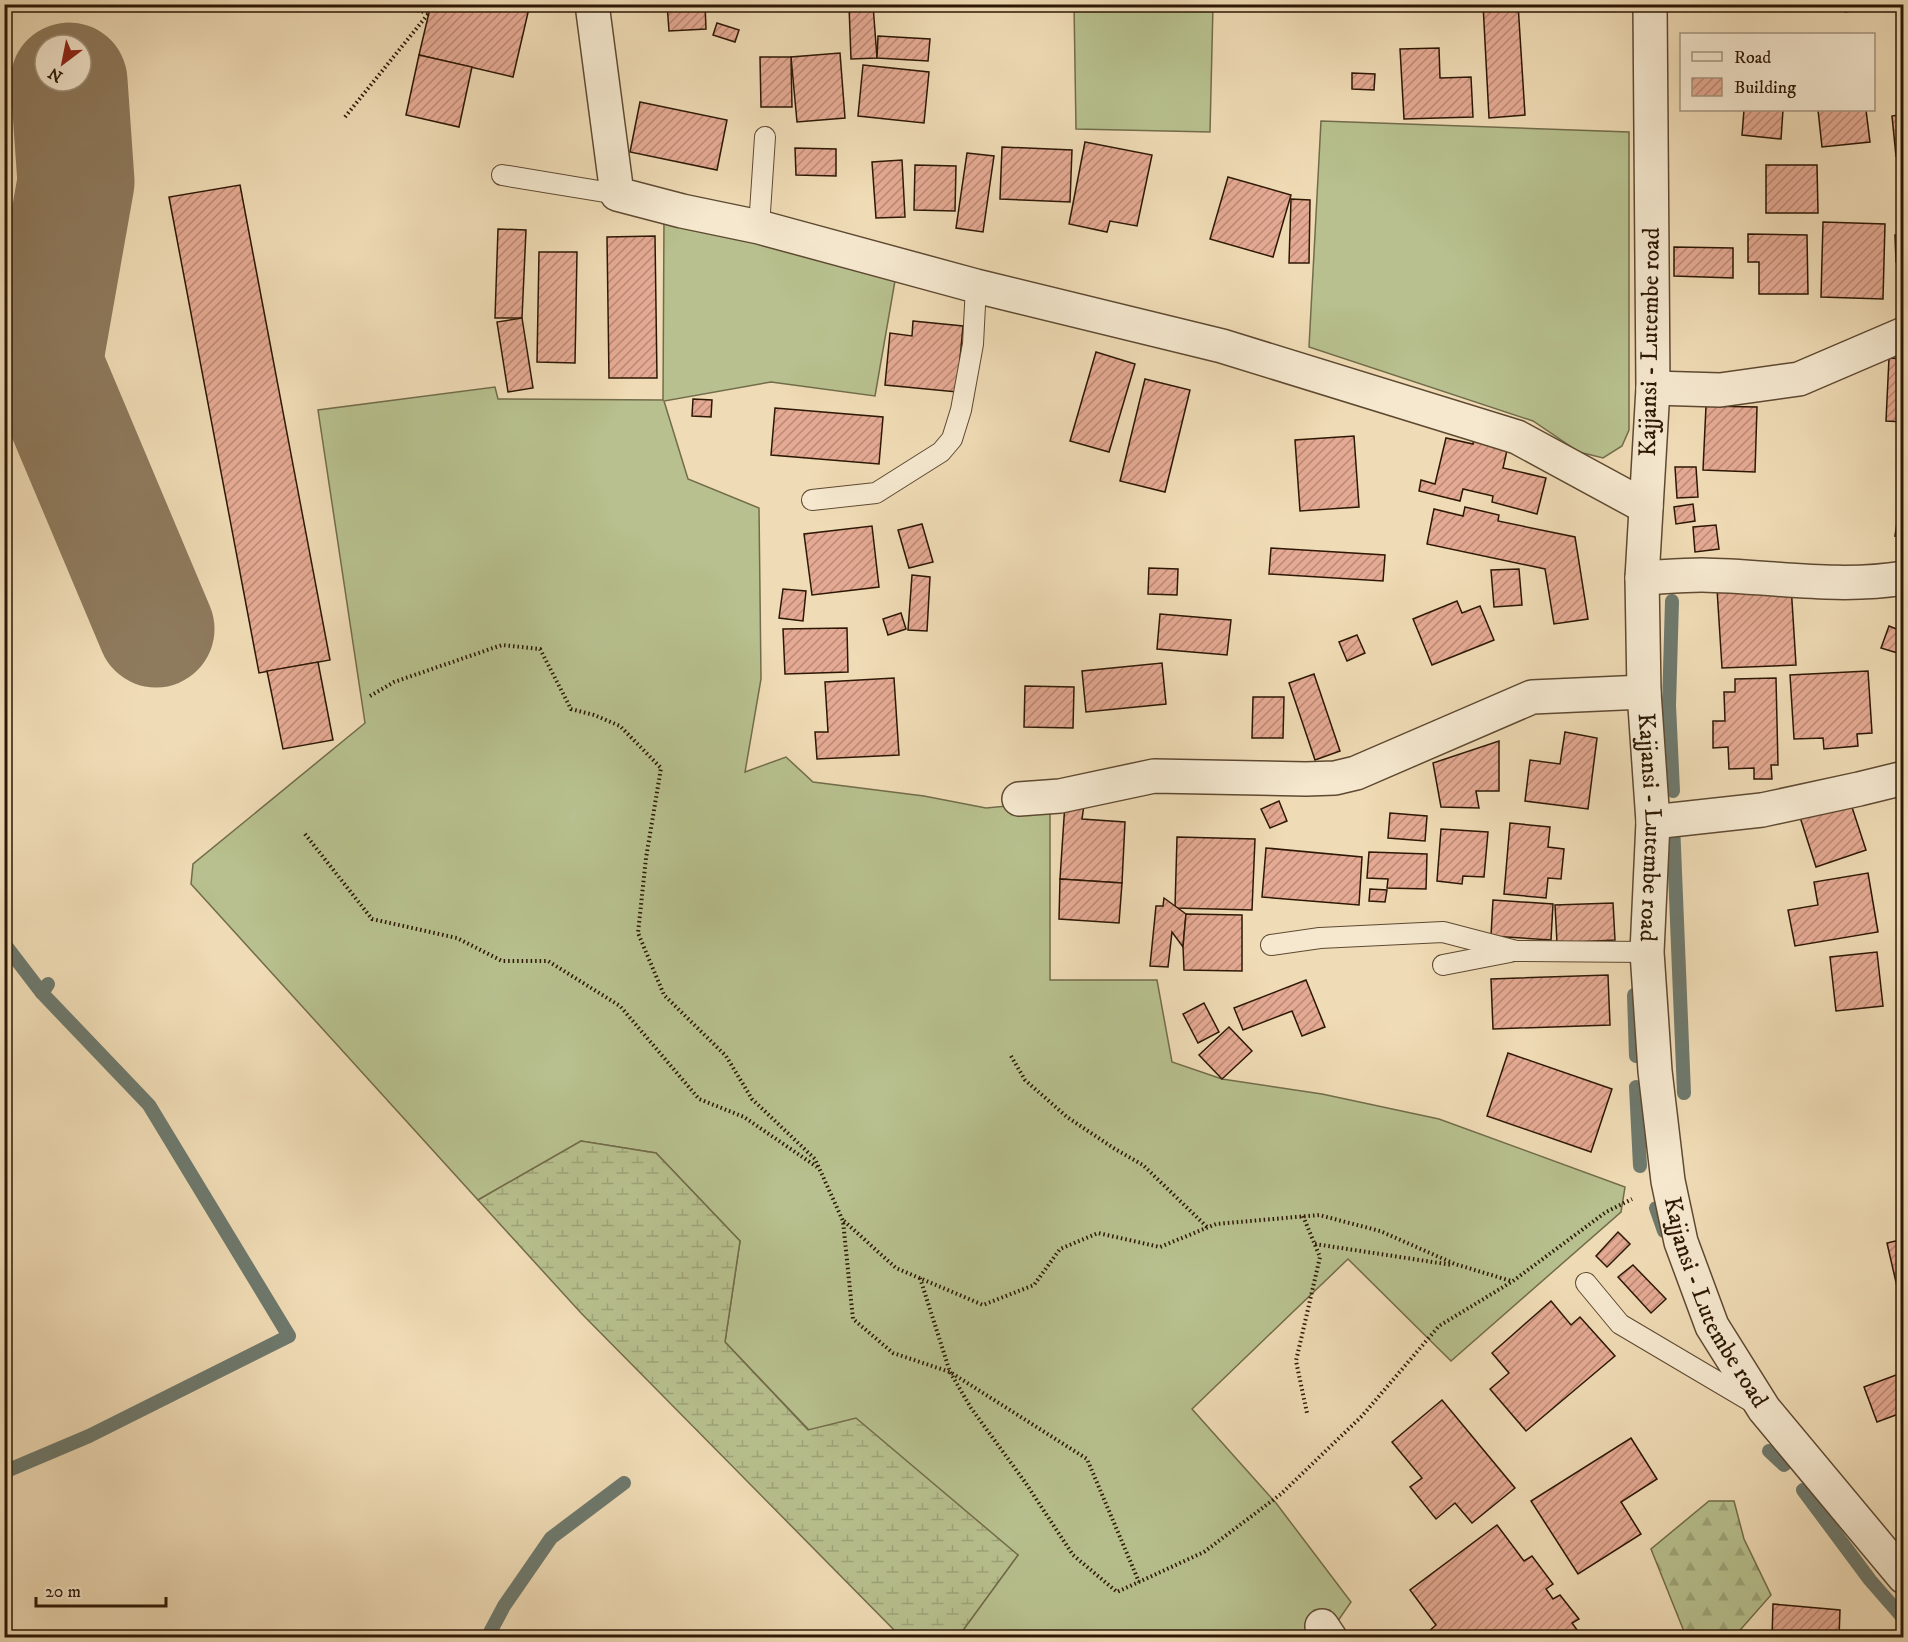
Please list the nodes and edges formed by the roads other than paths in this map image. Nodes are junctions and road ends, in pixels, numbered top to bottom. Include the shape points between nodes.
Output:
1 (592, 4) edge
2 (1650, 4) edge
3 (765, 137) dead end
4 (502, 175) dead end
5 (617, 194) junction
6 (759, 227) junction
7 (976, 286) junction
8 (1904, 334) edge
9 (1653, 388) junction
10 (812, 500) dead end
11 (1646, 507) junction
12 (1642, 578) junction
13 (1904, 578) edge
14 (1644, 692) junction
15 (1904, 778) edge
16 (1019, 799) dead end
17 (1653, 822) junction
18 (1271, 945) dead end
19 (1516, 951) junction
20 (1647, 952) junction
21 (1443, 965) dead end
22 (1586, 1282) dead end
23 (1764, 1409) junction
24 (1904, 1577) edge

1 - 5 street
2 - 9 street, Kajjansi - Lutembe road
3 - 6 lane
4 - 5 lane
5 - 6 street
6 - 7 street
7 - 10 lane via 973,344 961,410 951,439 941,452 876,493
7 - 11 street via 1222,346 1517,437
8 - 9 street via 1799,379 1720,390
9 - 11 street, Kajjansi - Lutembe road
11 - 12 street, Kajjansi - Lutembe road
12 - 13 street via 1701,575 1880,582
12 - 14 street, Kajjansi - Lutembe road
14 - 16 street via 1532,698 1356,773 1335,778 1154,776 1060,796
14 - 17 street, Kajjansi - Lutembe road
15 - 17 street via 1762,810
17 - 20 street, Kajjansi - Lutembe road
18 - 19 lane via 1320,938 1443,932
19 - 20 lane
19 - 21 lane
20 - 23 street, Kajjansi - Lutembe road via 1655,1071 1668,1181 1681,1242 1712,1326
22 - 23 lane via 1620,1324
23 - 24 street, Kajjansi - Lutembe road

